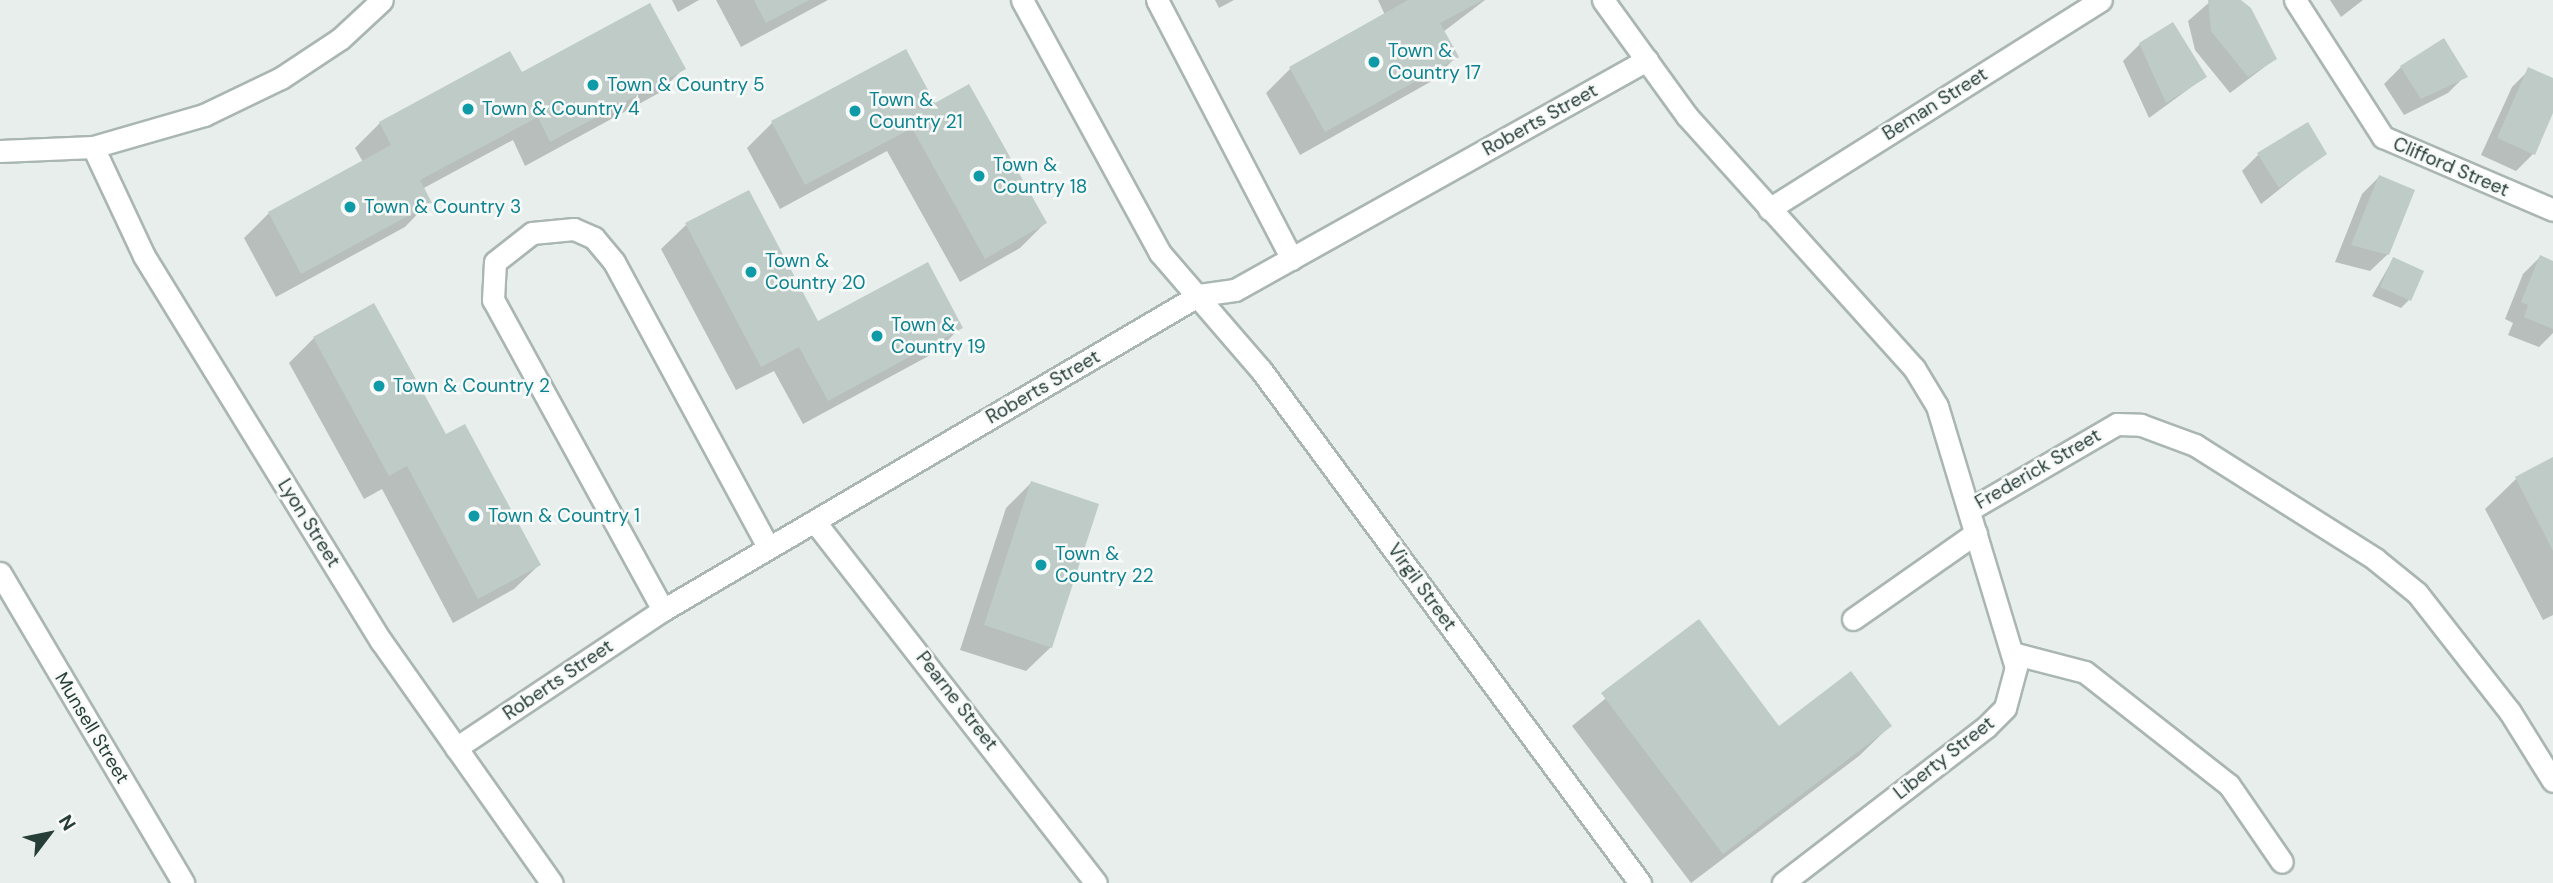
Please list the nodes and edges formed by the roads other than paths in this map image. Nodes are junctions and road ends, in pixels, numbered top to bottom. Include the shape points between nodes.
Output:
1 (382, 0) edge
2 (1022, 0) edge
3 (1157, 0) edge
4 (1603, 0) edge
5 (2101, 0) edge
6 (2295, 0) edge
7 (1647, 60) junction
8 (93, 147) junction
9 (0, 151) edge
10 (1769, 209) junction
11 (2553, 210) edge
12 (1292, 259) junction
13 (1199, 295) junction
14 (1969, 510) junction
15 (815, 522) junction
16 (1976, 533) junction
17 (768, 547) junction
18 (0, 573) edge
19 (663, 610) junction
20 (1853, 620) dead end
21 (2012, 653) junction
22 (456, 748) junction
23 (2553, 781) edge
24 (2282, 862) dead end
25 (183, 883) edge
26 (552, 883) edge
27 (1096, 883) edge
28 (1640, 883) edge
29 (1783, 883) edge

1 - 8 street via 340,39 281,78 204,115
2 - 13 street, Virgil Street via 1160,253
3 - 12 street
4 - 7 street, Frederick Street
5 - 10 street, Beman Street
6 - 11 street, Clifford Street via 2383,137
7 - 10 street, Frederick Street
7 - 12 street, Roberts Street
8 - 9 street
8 - 22 street, Lyon Street via 144,256 374,629
10 - 14 street, Frederick Street via 1914,368 1937,406
12 - 13 street, Roberts Street via 1235,290
13 - 15 street, Roberts Street
13 - 28 street, Virgil Street via 1261,370
14 - 16 street, Liberty Street
14 - 23 street, Frederick Street via 2117,424 2141,425 2195,445 2375,559 2417,593 2510,712
15 - 17 street, Roberts Street
15 - 27 street, Pearne Street
16 - 20 street
16 - 21 street, Liberty Street
17 - 19 street, Roberts Street
17 - 19 street via 614,262 594,238 574,229 532,233 495,262 493,300
18 - 25 street, Munsell Street
19 - 22 street, Roberts Street
21 - 24 street via 2095,679 2230,785
21 - 29 street, Liberty Street via 2014,689 1986,727
22 - 26 street, Lyon Street

